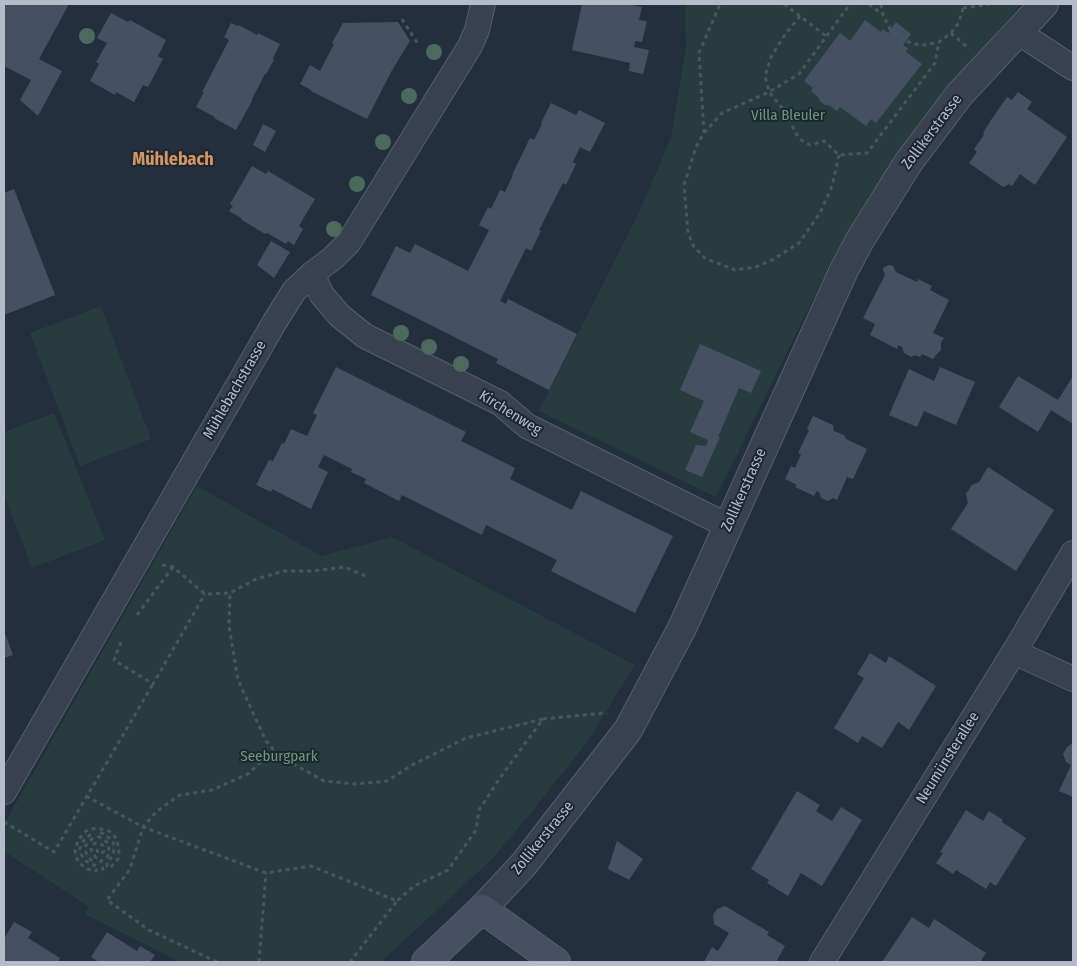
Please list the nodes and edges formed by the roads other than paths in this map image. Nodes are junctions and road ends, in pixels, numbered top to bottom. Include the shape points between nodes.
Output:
1 (483, 4) edge
2 (1044, 4) edge
3 (1018, 32) junction
4 (1073, 68) edge
5 (312, 274) junction
6 (728, 526) junction
7 (1073, 553) edge
8 (1014, 652) junction
9 (1073, 679) edge
10 (4, 792) edge
11 (482, 909) junction
12 (426, 962) edge
13 (556, 962) edge
14 (822, 962) edge

1 - 5 street, Mühlebachstrasse via 470,46 360,225 349,242
2 - 3 street, Zollikerstrasse
3 - 4 street
3 - 6 street, Zollikerstrasse via 954,101 908,163 860,240
5 - 6 street, Kirchenweg via 322,295 340,316 365,336 500,403 527,426
5 - 10 street, Mühlebachstrasse via 294,291 274,323
6 - 11 street, Zollikerstrasse via 682,628 628,730 524,864
7 - 8 street, Neumünsterallee
8 - 9 street
8 - 14 street, Neumünsterallee
11 - 12 main road, Zollikerstrasse
11 - 13 main road

